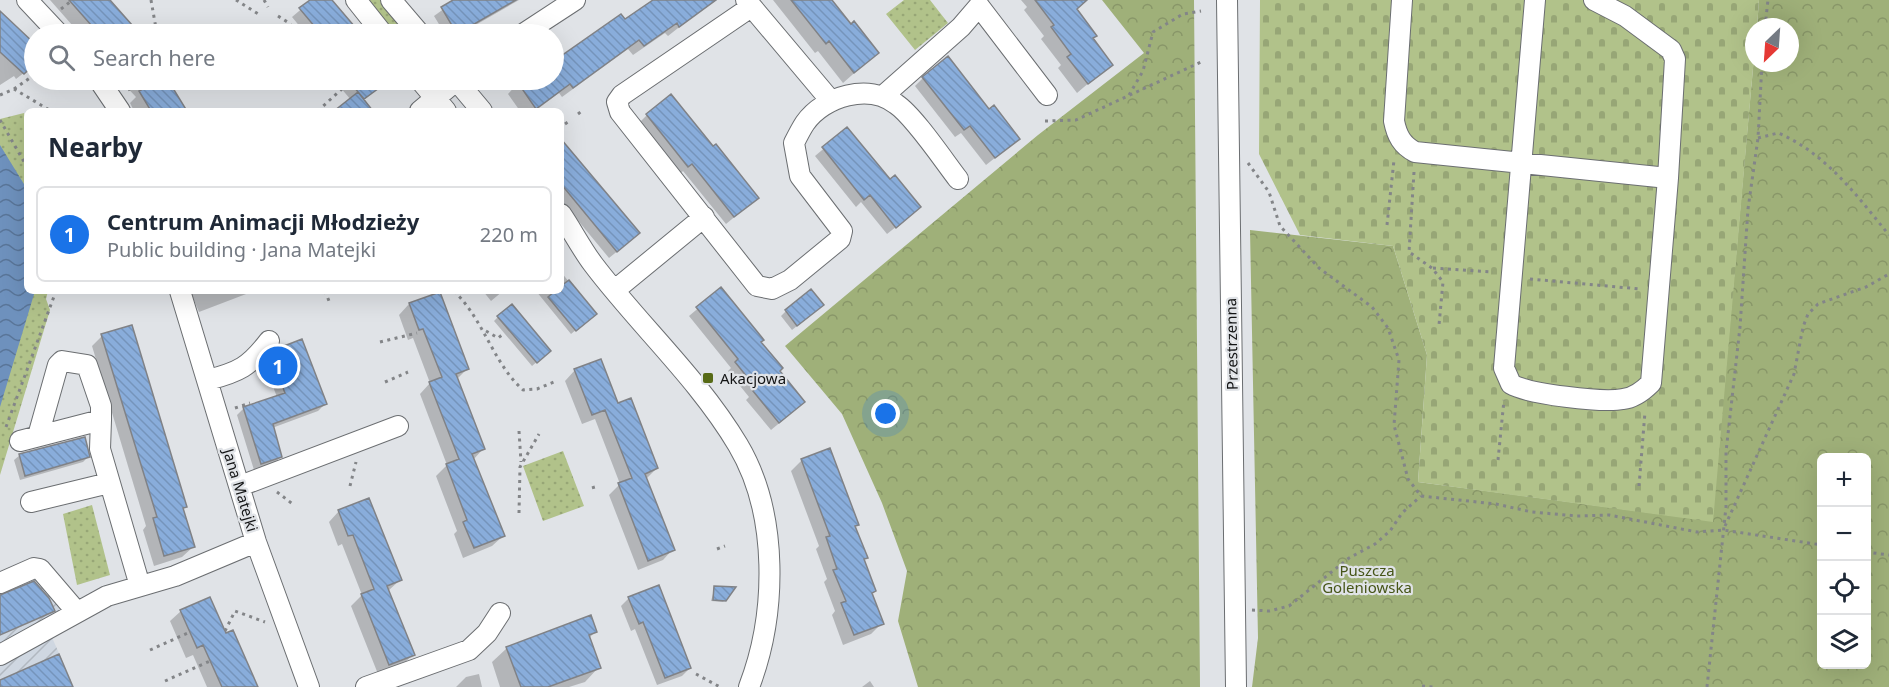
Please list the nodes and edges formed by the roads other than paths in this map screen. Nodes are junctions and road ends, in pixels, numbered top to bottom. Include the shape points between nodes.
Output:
1 (27, 0) edge
2 (356, 0) edge
3 (391, 0) edge
4 (575, 0) edge
5 (1227, 0) edge
6 (1402, 0) edge
7 (1535, 0) edge
8 (1594, 0) edge
9 (748, 3) edge
10 (976, 3) edge
11 (50, 24) edge
12 (375, 24) edge
13 (411, 24) edge
14 (538, 24) edge
15 (106, 90) edge
16 (428, 90) edge
17 (450, 90) edge
18 (464, 90) edge
19 (1047, 95) dead end
20 (883, 96) junction
21 (831, 101) junction
22 (441, 105) edge
23 (118, 108) edge
24 (479, 108) edge
25 (1519, 163) junction
26 (1668, 177) junction
27 (958, 179) dead end
28 (704, 218) junction
29 (564, 219) edge
30 (564, 240) edge
31 (592, 263) junction
32 (615, 290) junction
33 (181, 294) edge
34 (269, 341) dead end
35 (208, 380) junction
36 (101, 420) junction
37 (398, 426) dead end
38 (109, 483) junction
39 (240, 486) junction
40 (31, 502) dead end
41 (256, 542) junction
42 (0, 583) edge
43 (140, 585) junction
44 (76, 611) junction
45 (500, 613) dead end
46 (0, 655) edge
47 (309, 687) edge
48 (366, 687) edge
49 (749, 687) edge
50 (1236, 687) edge

1 - 11 street
2 - 12 street
3 - 13 street
4 - 14 street
5 - 50 street, Przestrzenna
6 - 25 street via 1394,121 1401,142 1415,152
7 - 25 street
8 - 26 street via 1625,16 1671,50 1675,59
9 - 21 street
9 - 28 street via 617,102 620,112
10 - 19 street
10 - 20 street via 961,27
15 - 23 street
16 - 22 street
17 - 22 street
18 - 24 street
20 - 21 street via 861,93
20 - 27 street via 897,104
21 - 28 street via 806,121 794,143 800,176 842,231 840,239 772,290 757,286
25 - 26 street
25 - 26 street via 1506,377 1511,384 1529,392 1609,400 1624,399 1647,386 1652,378
28 - 32 street
29 - 31 street
30 - 31 street
31 - 32 street
32 - 49 street via 715,412 738,446 756,489 767,537 769,577 767,628
33 - 35 street, Jana Matejki
34 - 35 street via 251,364
35 - 39 street, Jana Matejki
36 - 36 street via 101,406 87,365 62,361 20,437
36 - 38 street via 100,449
37 - 39 street
38 - 40 street
38 - 43 street
39 - 41 street, Jana Matejki
41 - 43 street via 175,576
41 - 47 street, Jana Matejki
42 - 44 street via 40,569
43 - 44 street
44 - 46 street
45 - 48 street via 469,650

